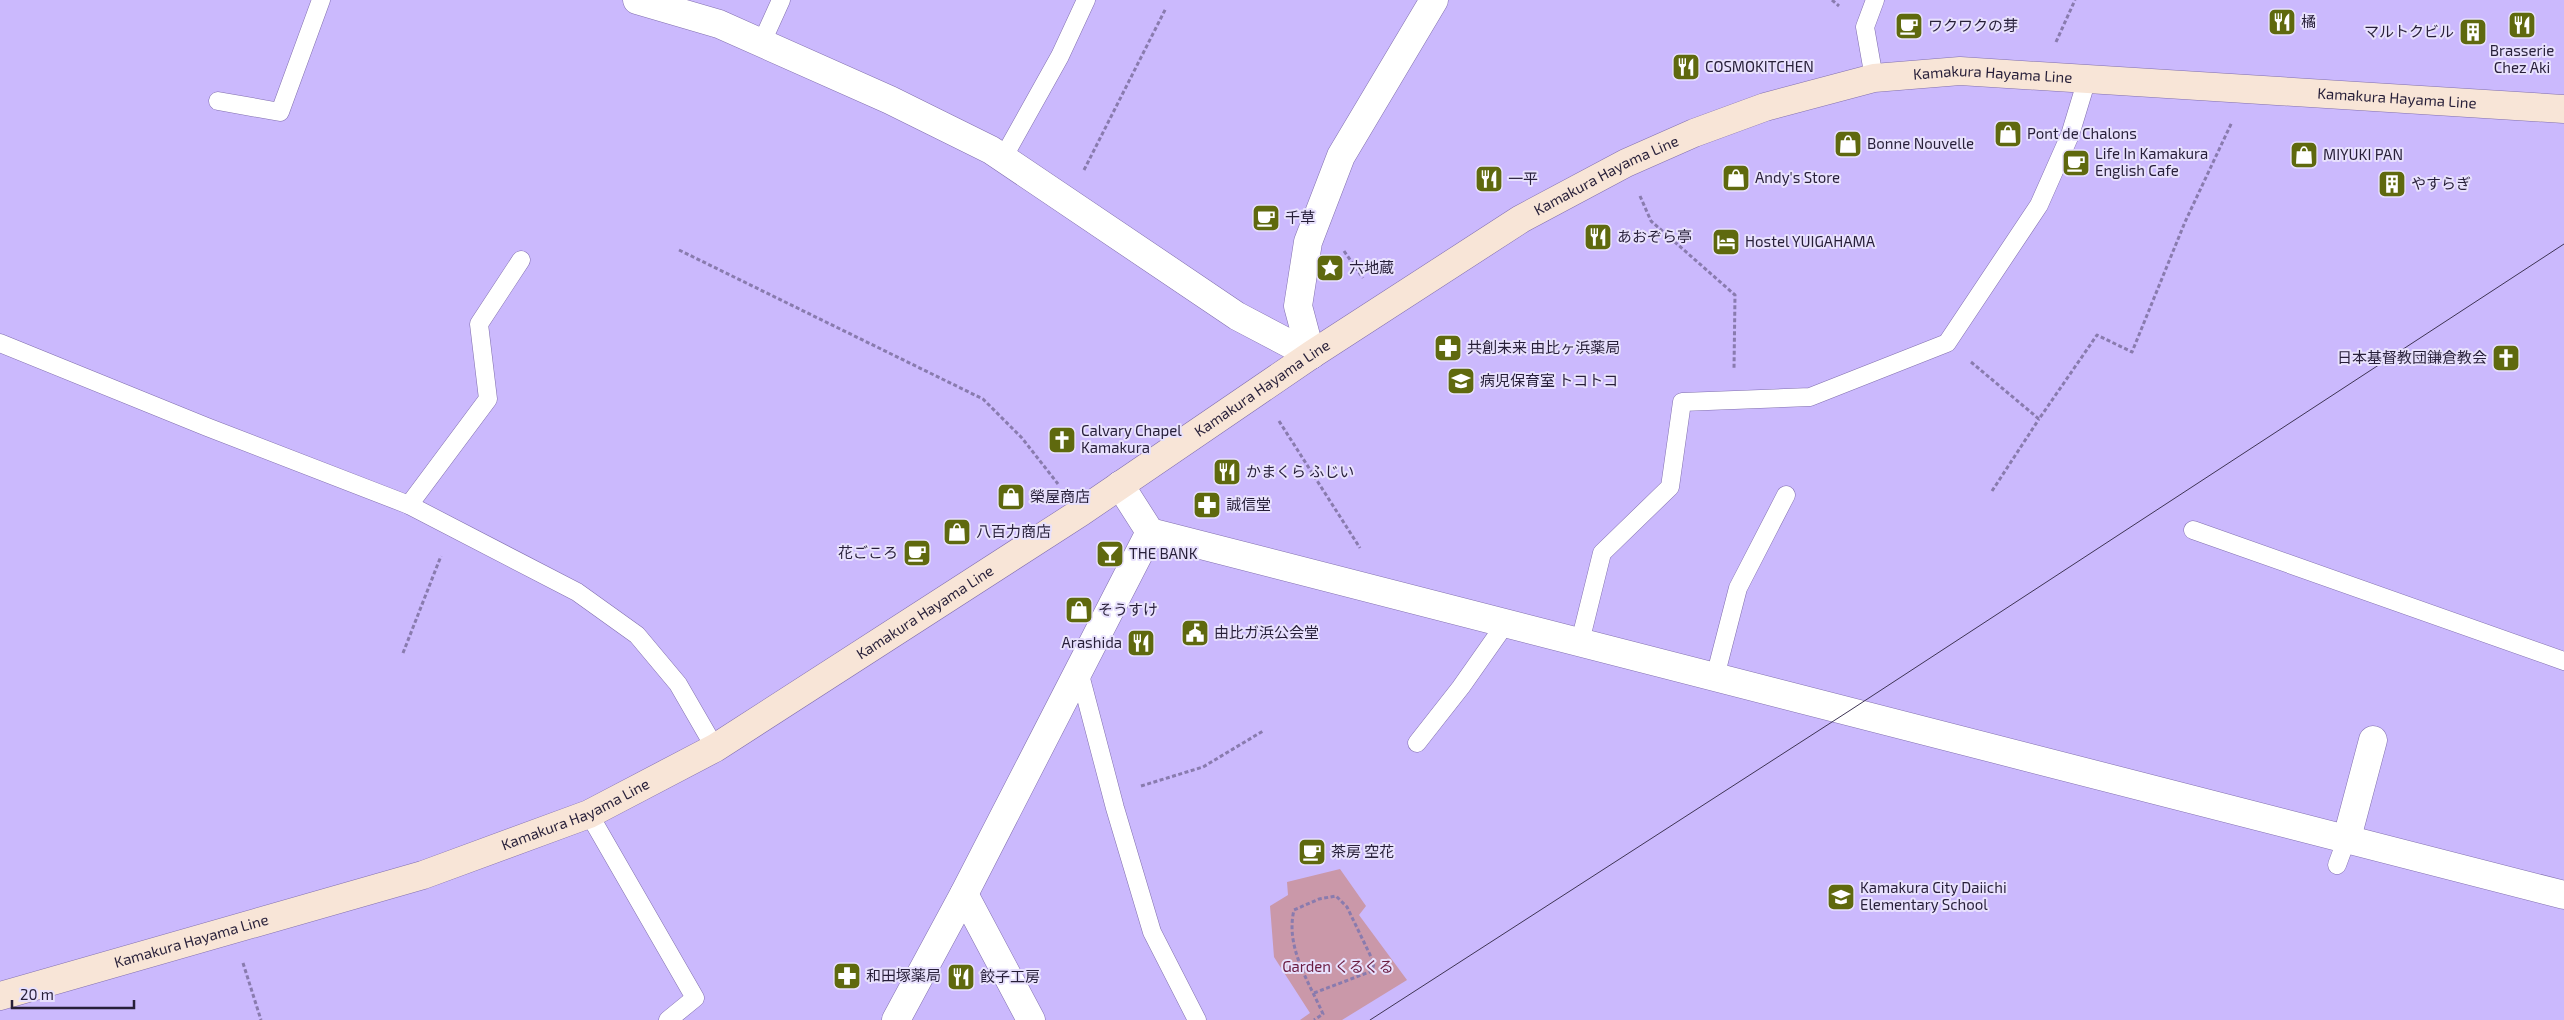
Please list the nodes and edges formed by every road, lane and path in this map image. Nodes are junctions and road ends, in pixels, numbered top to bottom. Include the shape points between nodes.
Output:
1 (321, 0) edge
2 (637, 0) edge
3 (781, 0) edge
4 (1086, 0) edge
5 (1434, 0) edge
6 (1875, 0) edge
7 (2076, 0) edge
8 (1166, 8) dead end
9 (762, 42) junction
10 (2040, 76) junction
11 (1874, 78) junction
12 (2087, 79) junction
13 (2248, 89) junction
14 (218, 102) dead end
15 (2564, 109) edge
16 (1003, 158) junction
17 (1626, 163) junction
18 (1068, 202) junction
19 (1318, 216) junction
20 (679, 250) dead end
21 (521, 260) dead end
22 (1384, 308) junction
23 (1947, 342) junction
24 (0, 343) edge
25 (1311, 356) junction
26 (1734, 400) junction
27 (2039, 420) junction
28 (1278, 421) dead end
29 (1120, 485) junction
30 (1992, 491) dead end
31 (1786, 495) dead end
32 (409, 505) junction
33 (1081, 512) junction
34 (452, 527) junction
35 (2193, 530) dead end
36 (1150, 532) junction
37 (1389, 593) junction
38 (1506, 623) junction
39 (1580, 642) junction
40 (403, 653) dead end
41 (2564, 661) edge
42 (1079, 671) junction
43 (1715, 677) junction
44 (1263, 731) dead end
45 (2373, 740) dead end
46 (1417, 743) dead end
47 (715, 748) junction
48 (1111, 795) junction
49 (589, 814) junction
50 (2347, 838) junction
51 (2337, 865) dead end
52 (964, 894) junction
53 (2564, 895) edge
54 (232, 930) junction
55 (1314, 993) junction
56 (0, 996) edge
57 (260, 1020) edge
58 (668, 1020) edge
59 (896, 1020) edge
60 (1030, 1020) edge
61 (1198, 1020) edge
62 (1314, 1020) edge

1 - 14 lane via 280,112
2 - 9 street via 718,24
3 - 9 lane
4 - 16 lane via 1060,56
5 - 19 street via 1341,156
6 - 11 lane via 1865,27
7 - 10 path
8 - 18 path
9 - 16 street via 890,100
10 - 11 main road, Kamakura Hayama Line via 1960,71
10 - 12 main road, Kamakura Hayama Line
11 - 17 main road, Kamakura Hayama Line via 1765,107
12 - 13 main road, Kamakura Hayama Line
12 - 23 lane via 2070,135 2039,205
13 - 15 main road, Kamakura Hayama Line
13 - 27 path via 2185,222 2132,352 2097,335
16 - 18 street
17 - 22 main road, Kamakura Hayama Line via 1521,219
17 - 26 path via 1651,221 1735,295
18 - 25 street via 1237,316
19 - 22 path
19 - 25 street via 1308,242 1298,306
20 - 33 path via 983,399 1022,438
21 - 32 lane via 479,324 488,399
22 - 25 main road, Kamakura Hayama Line
23 - 26 lane via 1810,397
23 - 27 path
24 - 32 lane
25 - 29 main road, Kamakura Hayama Line
26 - 39 lane via 1682,402 1670,486 1602,553
27 - 30 path
28 - 37 path
29 - 33 main road, Kamakura Hayama Line
29 - 36 street
31 - 43 lane via 1738,588
32 - 34 lane
33 - 47 main road, Kamakura Hayama Line
34 - 40 path
34 - 47 lane via 577,592 637,636 678,684
35 - 41 lane
36 - 37 street
36 - 42 street
37 - 38 street
38 - 39 street
38 - 46 lane
39 - 43 street
42 - 48 lane
42 - 52 street
43 - 50 street
44 - 48 path via 1204,767
45 - 50 street
47 - 49 main road, Kamakura Hayama Line
48 - 61 lane via 1152,932
49 - 54 main road, Kamakura Hayama Line via 423,875
49 - 58 lane via 695,998
50 - 51 lane
50 - 53 street
52 - 59 street
52 - 60 street
54 - 56 main road, Kamakura Hayama Line
54 - 57 path
55 - 55 path via 1295,952 1291,924 1294,910 1319,899 1336,896 1347,907 1374,963 1372,971
55 - 62 path via 1323,1014

